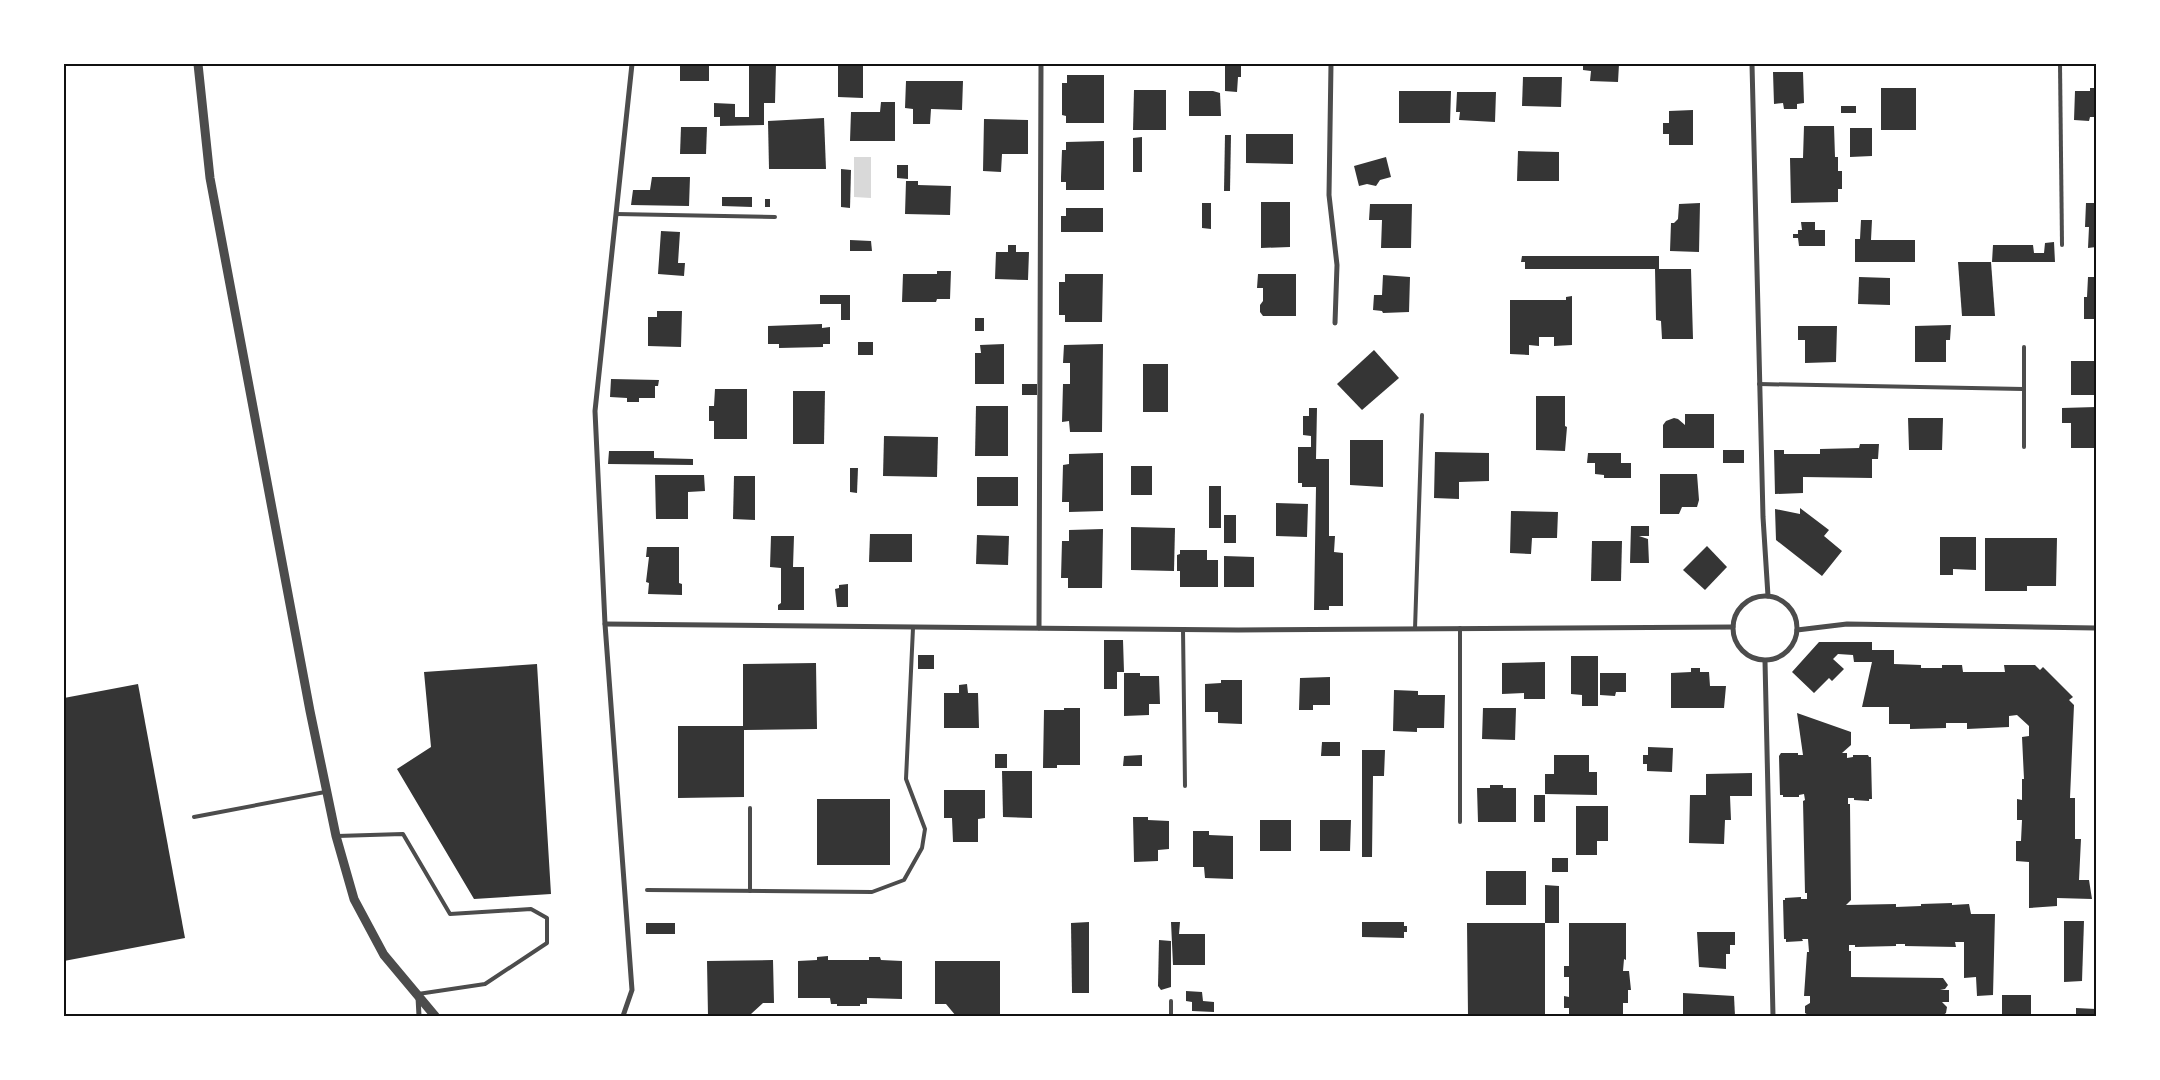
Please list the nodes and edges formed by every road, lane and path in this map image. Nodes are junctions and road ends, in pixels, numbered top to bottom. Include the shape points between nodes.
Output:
1 (198, 64) edge
2 (632, 64) edge
3 (1041, 64) edge
4 (1331, 64) edge
5 (1752, 64) edge
6 (2060, 64) edge
7 (616, 214) junction
8 (775, 217) dead end
9 (2062, 245) dead end
10 (1336, 323) dead end
11 (2024, 348) dead end
12 (1759, 384) junction
13 (2023, 389) junction
14 (1422, 415) dead end
15 (2024, 447) dead end
16 (1768, 596) junction
17 (605, 624) junction
18 (913, 628) junction
19 (1039, 628) junction
20 (1460, 628) junction
21 (1733, 628) junction
22 (2096, 628) edge
23 (1183, 629) junction
24 (1415, 629) junction
25 (1797, 630) junction
26 (1765, 661) junction
27 (1186, 786) dead end
28 (328, 792) junction
29 (750, 808) dead end
30 (194, 817) dead end
31 (1460, 822) dead end
32 (336, 836) junction
33 (647, 890) dead end
34 (750, 891) junction
35 (418, 994) junction
36 (1171, 1001) dead end
37 (419, 1016) edge
38 (435, 1016) edge
39 (623, 1016) edge
40 (1171, 1016) edge
41 (1773, 1016) edge

1 - 28 street via 210,178
2 - 7 street
3 - 19 street
4 - 10 street via 1329,195 1337,265
5 - 12 street
6 - 9 lane
7 - 8 lane
7 - 17 street via 595,411
11 - 13 lane
12 - 13 lane
12 - 16 street
13 - 15 lane
14 - 24 lane
16 - 21 street via 1748,601 1740,608
16 - 25 street via 1786,604 1792,611
17 - 18 street
17 - 39 street via 632,990
18 - 19 street
18 - 34 lane via 906,779 925,829 922,848 904,880 872,892
19 - 23 street
20 - 21 street
20 - 24 street
20 - 31 lane
21 - 26 street via 1736,642 1745,654
22 - 25 street via 1847,624
23 - 24 street
23 - 27 lane
25 - 26 street via 1795,640 1783,655
26 - 41 street
28 - 30 lane
28 - 32 street
29 - 34 lane
32 - 35 street via 354,898 384,955
32 - 35 lane via 403,834 450,914 531,909 547,918 547,943 485,984
33 - 34 lane
35 - 37 street
35 - 38 street
36 - 40 lane

